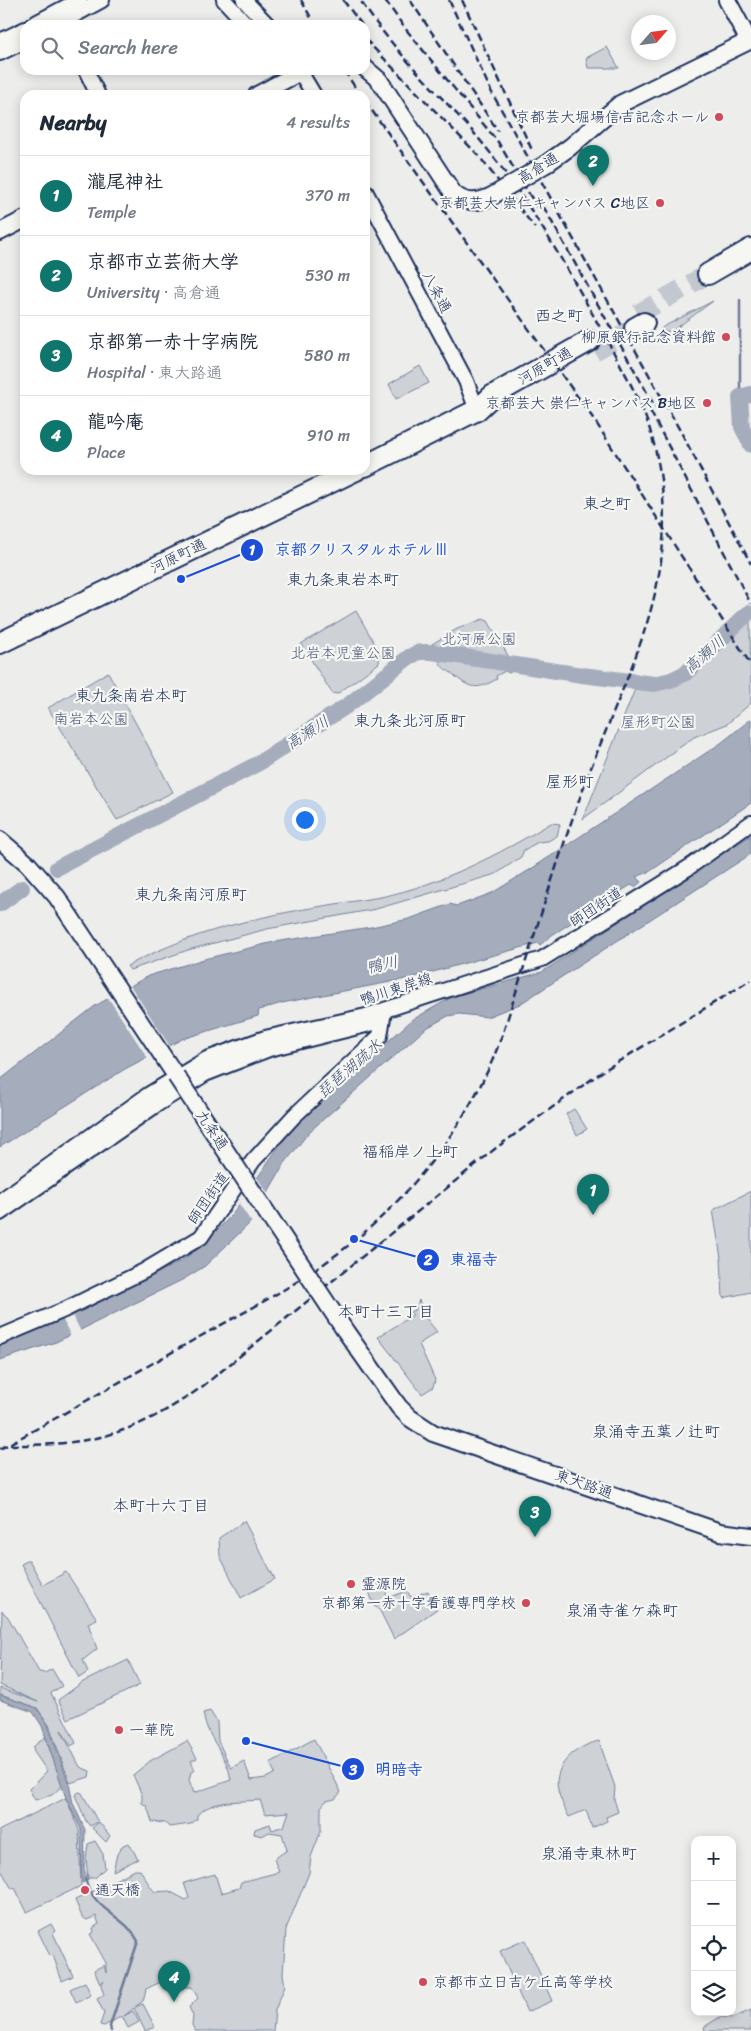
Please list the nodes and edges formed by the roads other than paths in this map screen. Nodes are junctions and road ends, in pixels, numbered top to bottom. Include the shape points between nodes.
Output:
1 (79, 0) edge
2 (102, 0) edge
3 (224, 0) edge
4 (244, 0) edge
5 (727, 0) edge
6 (41, 20) edge
7 (66, 20) edge
8 (242, 20) edge
9 (263, 20) edge
10 (20, 31) edge
11 (0, 41) edge
12 (750, 42) edge
13 (20, 43) edge
14 (0, 53) edge
15 (370, 72) edge
16 (88, 75) edge
17 (291, 75) edge
18 (303, 75) edge
19 (96, 90) edge
20 (266, 90) edge
21 (311, 90) edge
22 (370, 200) edge
23 (20, 222) edge
24 (0, 232) edge
25 (751, 249) edge
26 (751, 262) edge
27 (592, 346) tunnel mouth
28 (477, 410) junction
29 (370, 464) edge
30 (346, 475) edge
31 (0, 643) edge
32 (751, 823) edge
33 (0, 840) edge
34 (444, 990) joint
35 (384, 1016) junction
36 (179, 1082) junction
37 (0, 1201) edge
38 (0, 1213) edge
39 (0, 1337) edge
40 (419, 1424) joint
41 (751, 1536) edge

1 - 6 street
2 - 7 street
3 - 8 street
4 - 9 street
5 - 12 main road
10 - 11 street
12 - 15 main road, 高倉通, bridge via 620,104 546,164 492,196 470,202 453,193 379,80
13 - 14 street
16 - 19 street
17 - 20 main road
18 - 21 street
22 - 28 street, 八条通 via 466,381
23 - 24 main road
25 - 26 highway via 711,278
27 - 28 highway, 河原町通 via 496,406
28 - 29 highway, 河原町通
30 - 31 highway, 河原町通
32 - 34 street, 師団街道 via 688,868 553,953 532,963
33 - 36 main road, 九条通 via 28,864 60,902
34 - 35 street, 鴨川東岸線
35 - 36 street, 鴨川東岸線 via 315,1032
35 - 39 street, 師団街道 via 376,1042 300,1110 253,1161 201,1237 73,1306
36 - 37 street, 鴨川東岸線
36 - 38 street, 鴨川東岸線
36 - 40 main road, 九条通, bridge via 386,1391
40 - 41 main road, 東大路通 via 443,1436 720,1532

